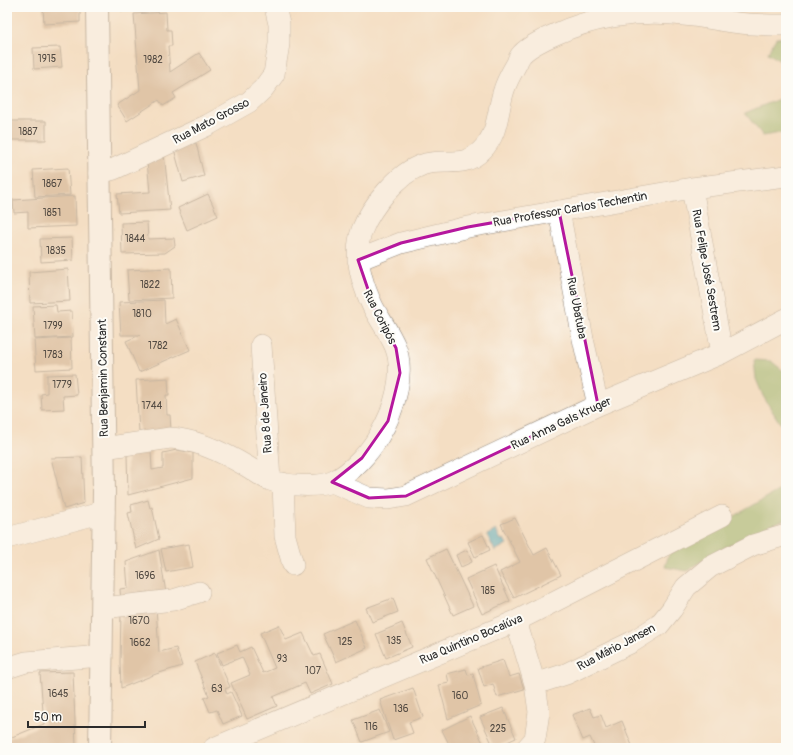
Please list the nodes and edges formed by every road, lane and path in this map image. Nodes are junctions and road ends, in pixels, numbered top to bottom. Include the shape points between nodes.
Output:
1 (97, 7) edge
2 (275, 7) edge
3 (786, 25) edge
4 (100, 173) junction
5 (786, 176) edge
6 (692, 188) junction
7 (559, 211) junction
8 (358, 260) junction
9 (786, 319) edge
10 (261, 345) dead end
11 (722, 352) junction
12 (598, 405) junction
13 (104, 448) junction
14 (276, 482) junction
15 (332, 482) junction
16 (104, 512) junction
17 (722, 516) dead end
18 (786, 535) edge
19 (7, 538) edge
20 (293, 566) dead end
21 (199, 592) dead end
22 (103, 608) junction
23 (516, 621) junction
24 (102, 656) junction
25 (7, 668) edge
26 (536, 684) junction
27 (100, 748) edge
28 (214, 748) edge
29 (527, 748) edge

1 - 4 main road, Rua Benjamin Constant
2 - 4 street, Rua Mato Grosso via 279,24 279,44 274,74 263,89 249,102 208,125 114,169
3 - 8 street, Rua Coripós via 760,25 644,13 596,20 545,38 522,54 510,75 503,92 494,133 485,148 473,159 422,165 407,173 390,188 373,210 362,231
4 - 13 main road, Rua Benjamin Constant
5 - 6 street, Rua Professor Carlos Techentin
6 - 7 street, Rua Professor Carlos Techentin
6 - 11 street, Rua Felipe José Sestrem
7 - 8 street, Rua Professor Carlos Techentin via 468,227 401,243
7 - 12 street, Rua Ubatuba via 576,340
8 - 15 street, Rua Coripós via 364,286 396,348 400,373 388,421 376,442 362,458
9 - 11 street, Rua Anna Gals Kruger
10 - 14 street, Rua 8 de Janeiro
11 - 12 street, Rua Anna Gals Kruger
12 - 15 street, Rua Anna Gals Kruger via 406,496 388,499 369,498
13 - 14 street, Rua Coripós via 180,438 218,452
13 - 16 main road, Rua Benjamin Constant
14 - 15 street, Rua Coripós via 310,485
14 - 20 street, Rua 8 de Janeiro
16 - 19 street
16 - 22 main road, Rua Benjamin Constant
17 - 23 street, Rua Quintino Bocaiúva
18 - 26 street, Rua Mário Jansen via 753,545 710,568 686,587 659,625 632,642 566,674
21 - 22 street via 173,600
22 - 24 main road, Rua Benjamin Constant
23 - 26 street
23 - 28 street, Rua Quintino Bocaiúva
24 - 25 street via 26,662
24 - 27 main road, Rua Benjamin Constant
26 - 29 street via 539,712 535,739

